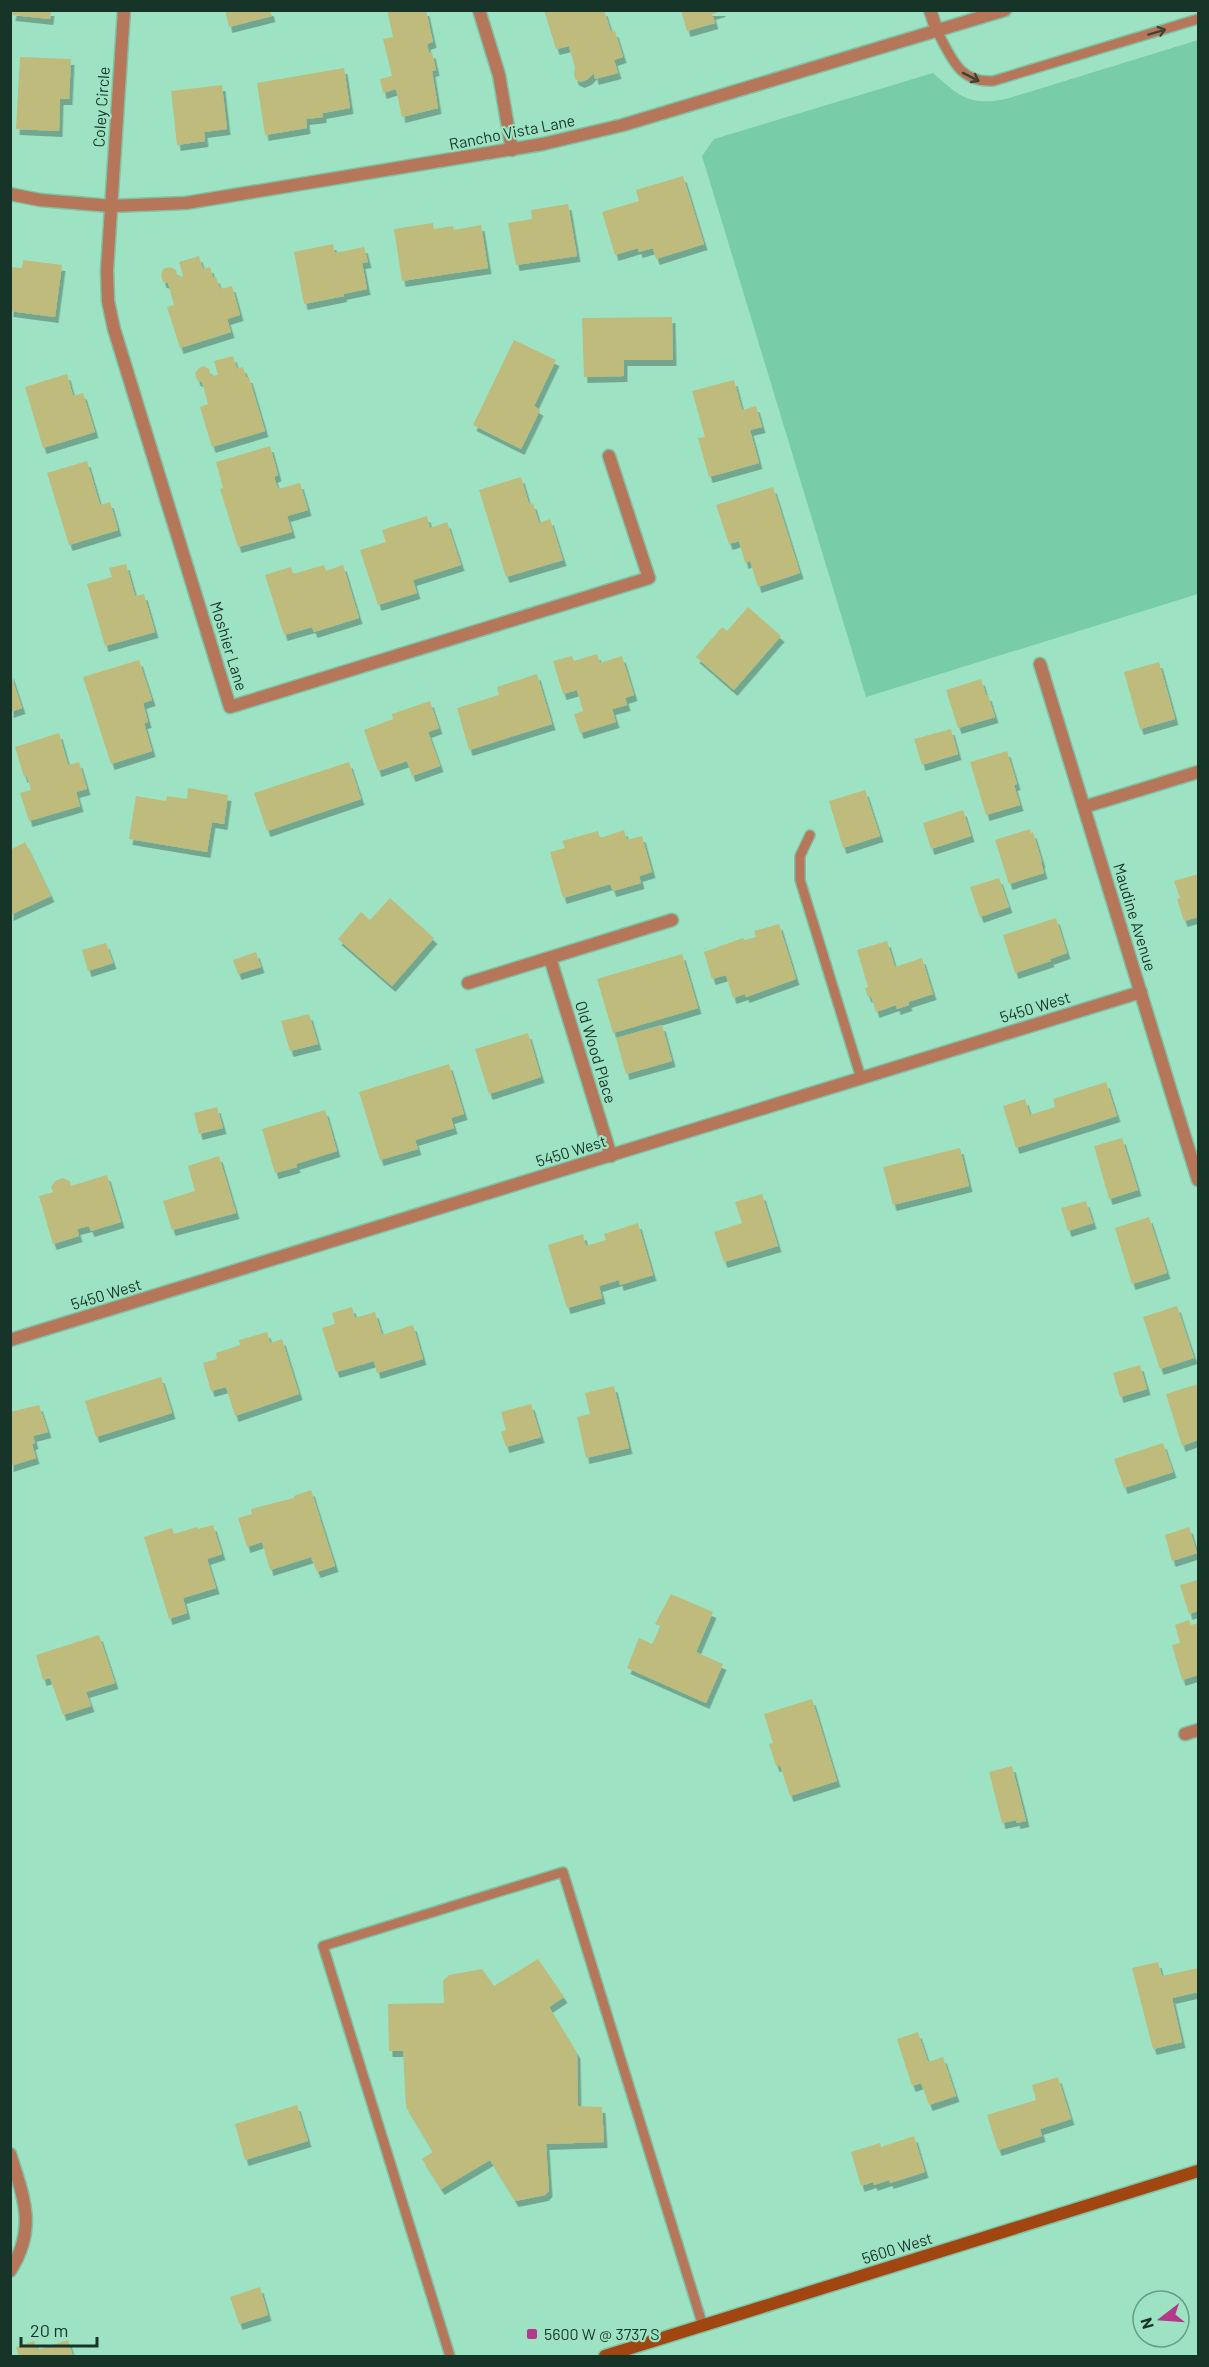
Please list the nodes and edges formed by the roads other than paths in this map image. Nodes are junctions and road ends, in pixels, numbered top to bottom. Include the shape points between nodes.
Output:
1 (124, 10) edge
2 (480, 10) edge
3 (930, 10) edge
4 (1005, 10) edge
5 (1198, 19) edge
6 (937, 31) junction
7 (512, 150) junction
8 (10, 194) edge
9 (111, 206) junction
10 (609, 456) dead end
11 (1040, 664) dead end
12 (1198, 772) edge
13 (1084, 807) junction
14 (810, 835) dead end
15 (672, 920) dead end
16 (550, 958) junction
17 (468, 983) dead end
18 (1141, 992) junction
19 (861, 1078) junction
20 (611, 1156) junction
21 (1198, 1179) edge
22 (10, 1340) edge
23 (1198, 1730) edge
24 (1185, 1734) dead end
25 (10, 2154) edge
26 (1198, 2171) edge
27 (10, 2271) edge
28 (703, 2326) junction
29 (450, 2356) edge
30 (604, 2356) edge

1 - 9 street, Coley Circle
2 - 7 street via 499,75
3 - 6 street
4 - 6 street, Rancho Vista Lane
6 -> 5 lane via 963,73 982,82
6 - 7 street, Rancho Vista Lane via 623,125
7 - 9 street, Rancho Vista Lane via 217,199
8 - 9 street, Rancho Vista Lane
9 - 10 street, Moshier Lane via 107,278 111,315 230,707 649,578
11 - 13 street, Maudine Avenue
12 - 13 street
13 - 18 street, Maudine Avenue
14 - 19 lane via 800,856 800,880
15 - 16 street
16 - 17 street
16 - 20 street, Old Wood Place
18 - 19 street, 5450 West
18 - 21 street, Maudine Avenue
19 - 20 street, 5450 West
20 - 22 street, 5450 West
23 - 24 street
25 - 27 street via 27,2211 22,2254
26 - 28 main road, 5600 West
28 - 29 lane via 563,1872 323,1946
28 - 30 main road, 5600 West

